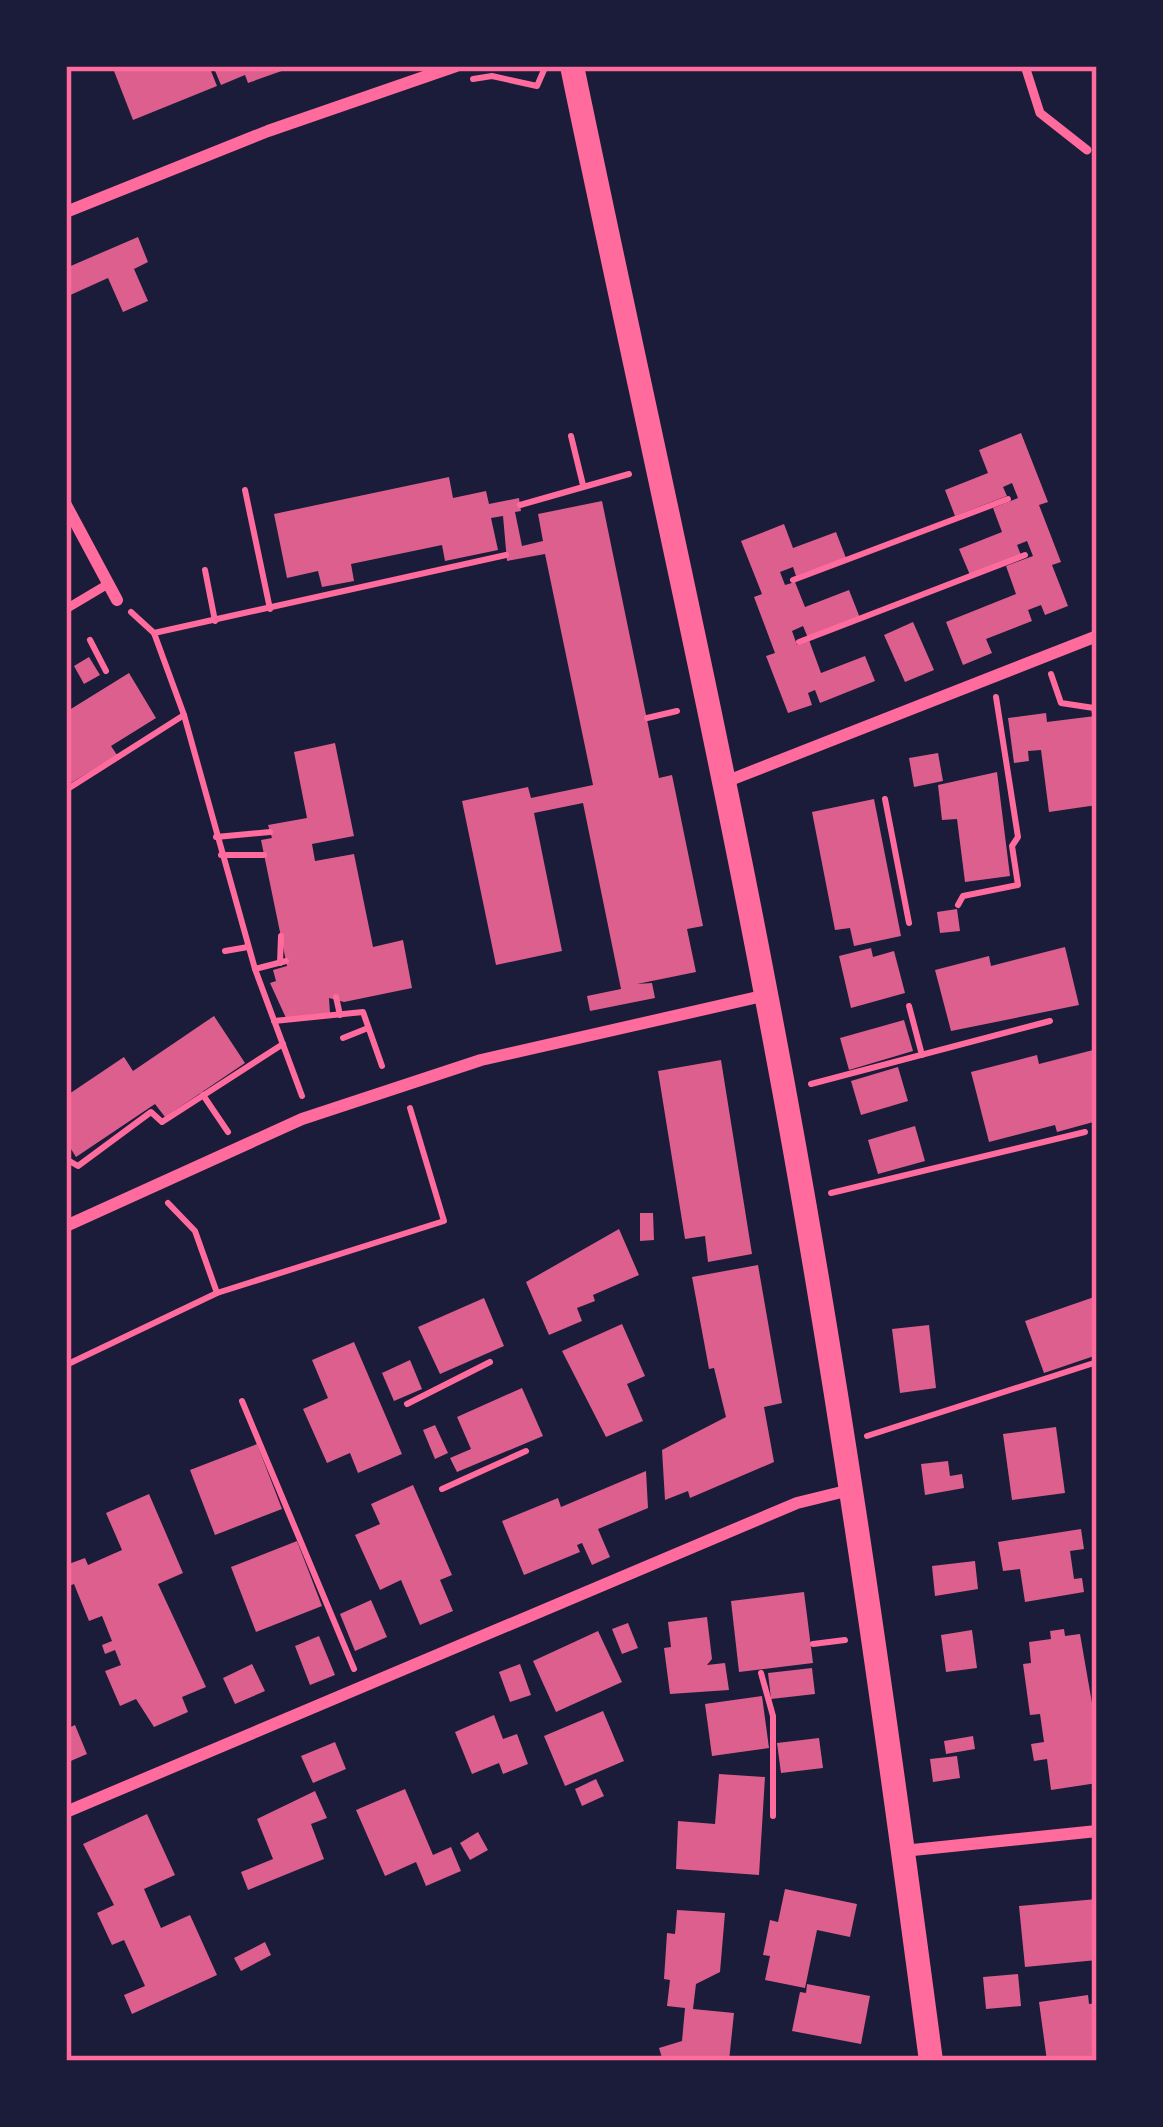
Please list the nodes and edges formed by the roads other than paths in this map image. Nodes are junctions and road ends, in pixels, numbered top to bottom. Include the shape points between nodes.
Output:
1 (456, 66) edge
2 (572, 66) edge
3 (1025, 66) edge
4 (1087, 149) dead end
5 (66, 212) edge
6 (66, 505) edge
7 (108, 584) junction
8 (117, 600) dead end
9 (66, 609) edge
10 (1097, 636) edge
11 (724, 782) junction
12 (766, 994) junction
13 (66, 1226) edge
14 (851, 1490) junction
15 (66, 1812) edge
16 (1097, 1831) edge
17 (904, 1851) junction
18 (931, 2061) edge

1 - 5 street
2 - 11 main road
3 - 4 lane via 1040,112
6 - 7 street
7 - 8 street
7 - 9 lane
10 - 11 street
11 - 12 main road
12 - 13 street via 481,1060 302,1118
12 - 14 main road
14 - 15 street via 797,1503
14 - 17 main road
16 - 17 street
17 - 18 main road

